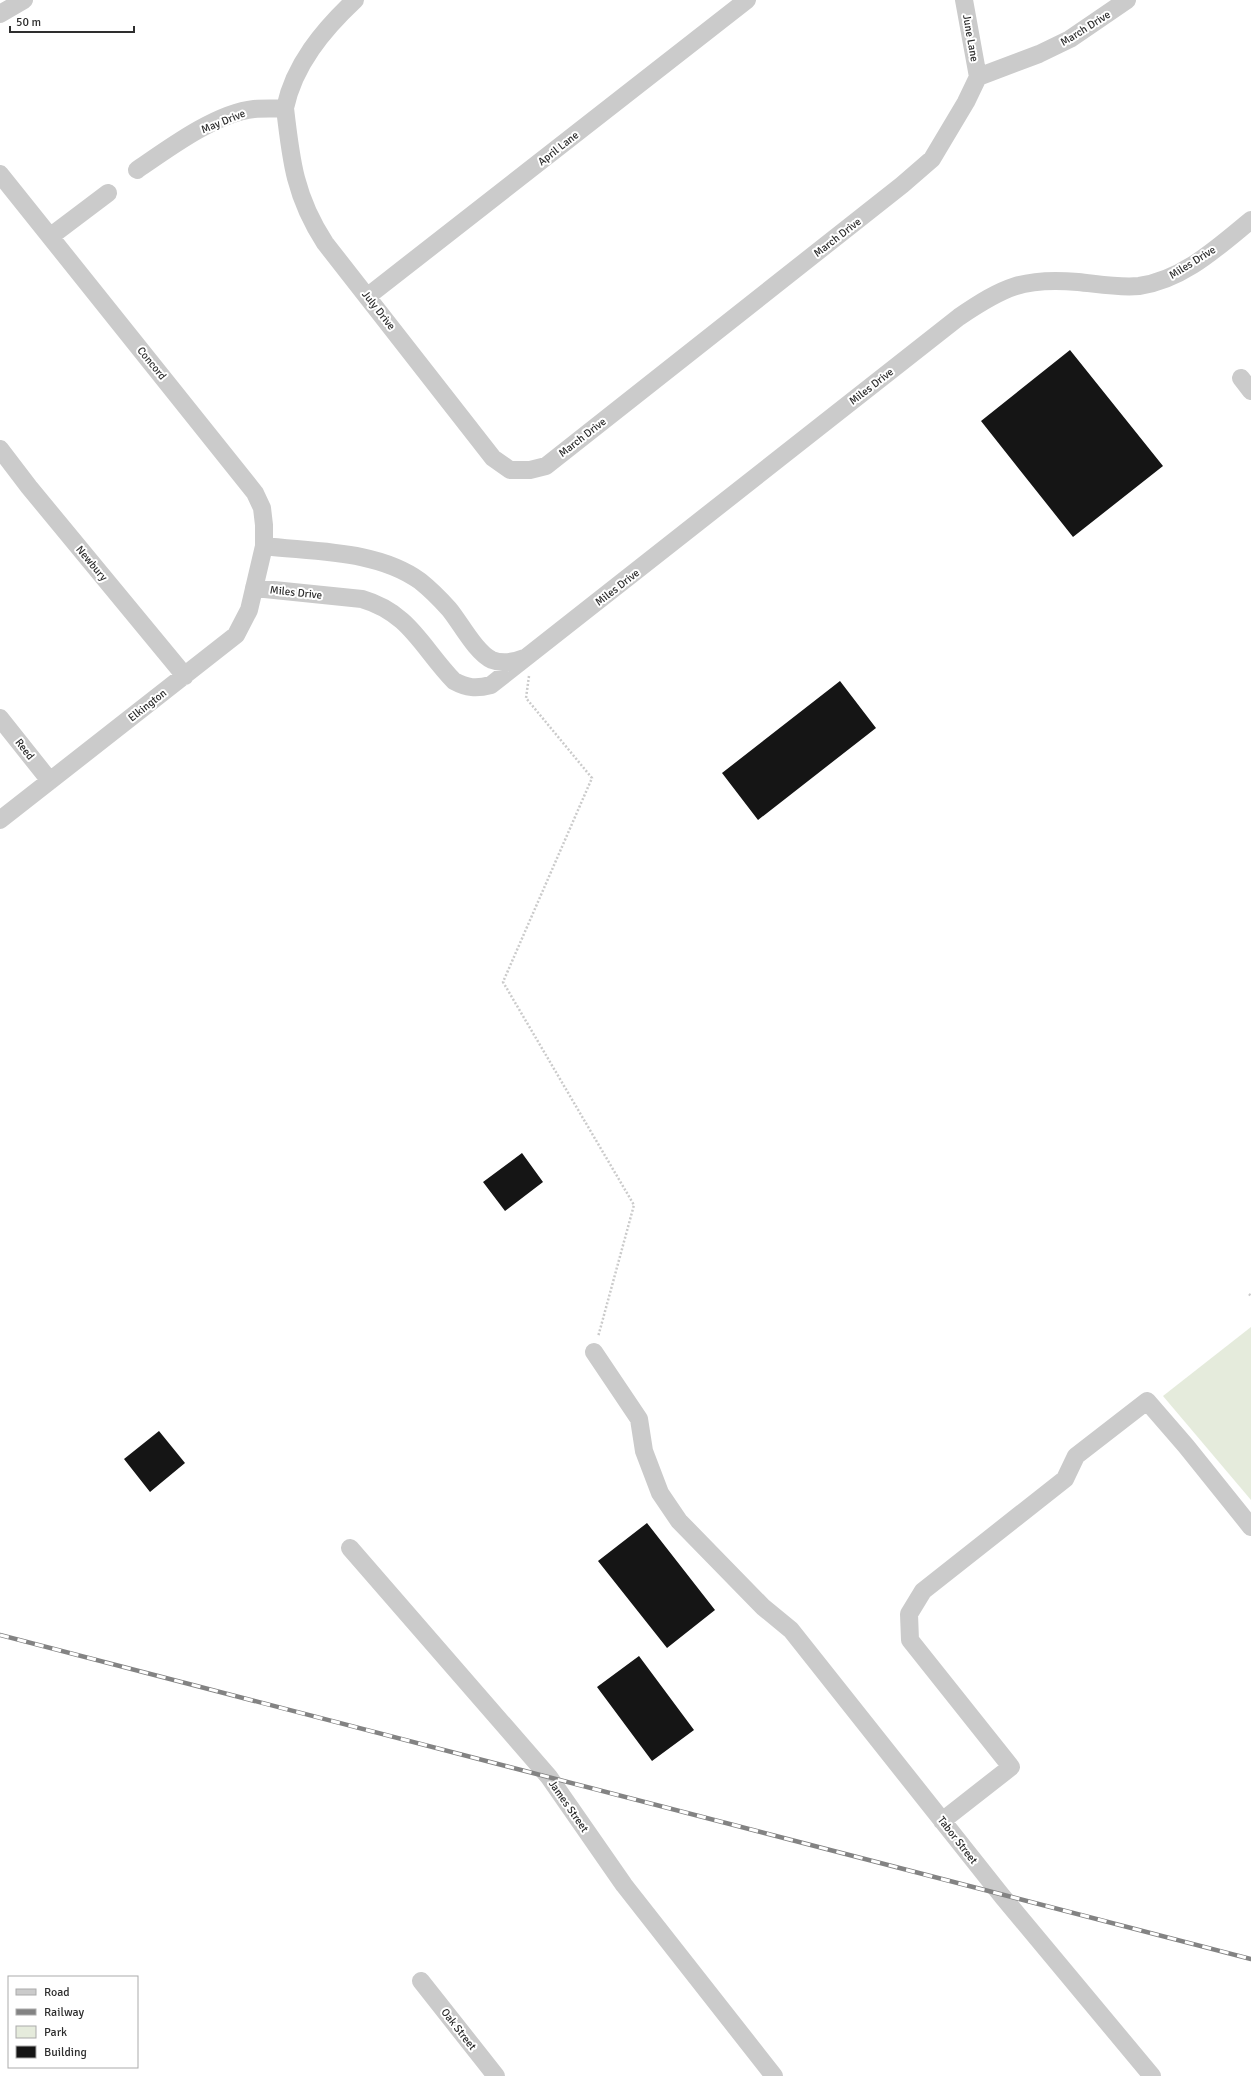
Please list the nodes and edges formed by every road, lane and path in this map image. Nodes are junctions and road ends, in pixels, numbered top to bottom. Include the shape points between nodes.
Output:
1 (24, 0) edge
2 (355, 0) edge
3 (747, 0) edge
4 (964, 0) edge
5 (1127, 0) edge
6 (0, 14) edge
7 (978, 77) junction
8 (285, 108) junction
9 (137, 170) dead end
10 (0, 174) edge
11 (108, 193) dead end
12 (1251, 220) edge
13 (51, 236) junction
14 (368, 296) junction
15 (0, 449) edge
16 (530, 470) joint
17 (264, 546) junction
18 (258, 567) joint
19 (254, 588) junction
20 (532, 654) junction
21 (184, 676) junction
22 (0, 718) edge
23 (50, 781) junction
24 (0, 820) edge
25 (594, 1352) joint
26 (1251, 1527) edge
27 (350, 1548) dead end
28 (942, 1821) junction
29 (421, 1981) dead end
30 (496, 2076) edge
31 (774, 2076) edge
32 (1152, 2076) edge

1 - 6 street
2 - 8 street via 319,38 301,65 289,91
3 - 14 street, April Lane
4 - 7 street, June Lane
5 - 7 street, March Drive via 1064,42
7 - 16 street, March Drive via 932,159 546,466
8 - 9 street, May Drive via 253,109 230,116 186,137
8 - 14 street, July Drive via 293,174 312,224
10 - 13 street, Concord
11 - 13 street
12 - 20 street, Miles Drive via 1213,251 1168,278 1139,286 1048,280 1022,283 992,295 959,317
13 - 17 street, Concord via 255,493 262,514
14 - 16 street, July Drive via 493,458 510,470
15 - 21 street, Newbury via 29,488
17 - 18 street, Concord
17 - 20 street, Miles Drive via 342,555 389,565 410,575 434,593 481,652 491,659 504,662
18 - 19 street, Elkington
19 - 20 street, Miles Drive via 362,600 377,604 403,620 454,681 464,686 478,689 491,685
19 - 21 street, Elkington via 249,610 236,635
20 - 25 path via 526,698 592,778 503,982 634,1205
21 - 23 street, Elkington
22 - 23 street, Reed
23 - 24 street, Elkington
25 - 28 street, Tabor Street via 639,1419 644,1451 660,1493 679,1521 763,1607 790,1630
26 - 28 street via 1147,1401 1076,1456 1065,1479 923,1591 909,1614 910,1640 1011,1767
27 - 31 street, James Street via 549,1777 624,1885
28 - 32 street, Tabor Street
29 - 30 street, Oak Street

